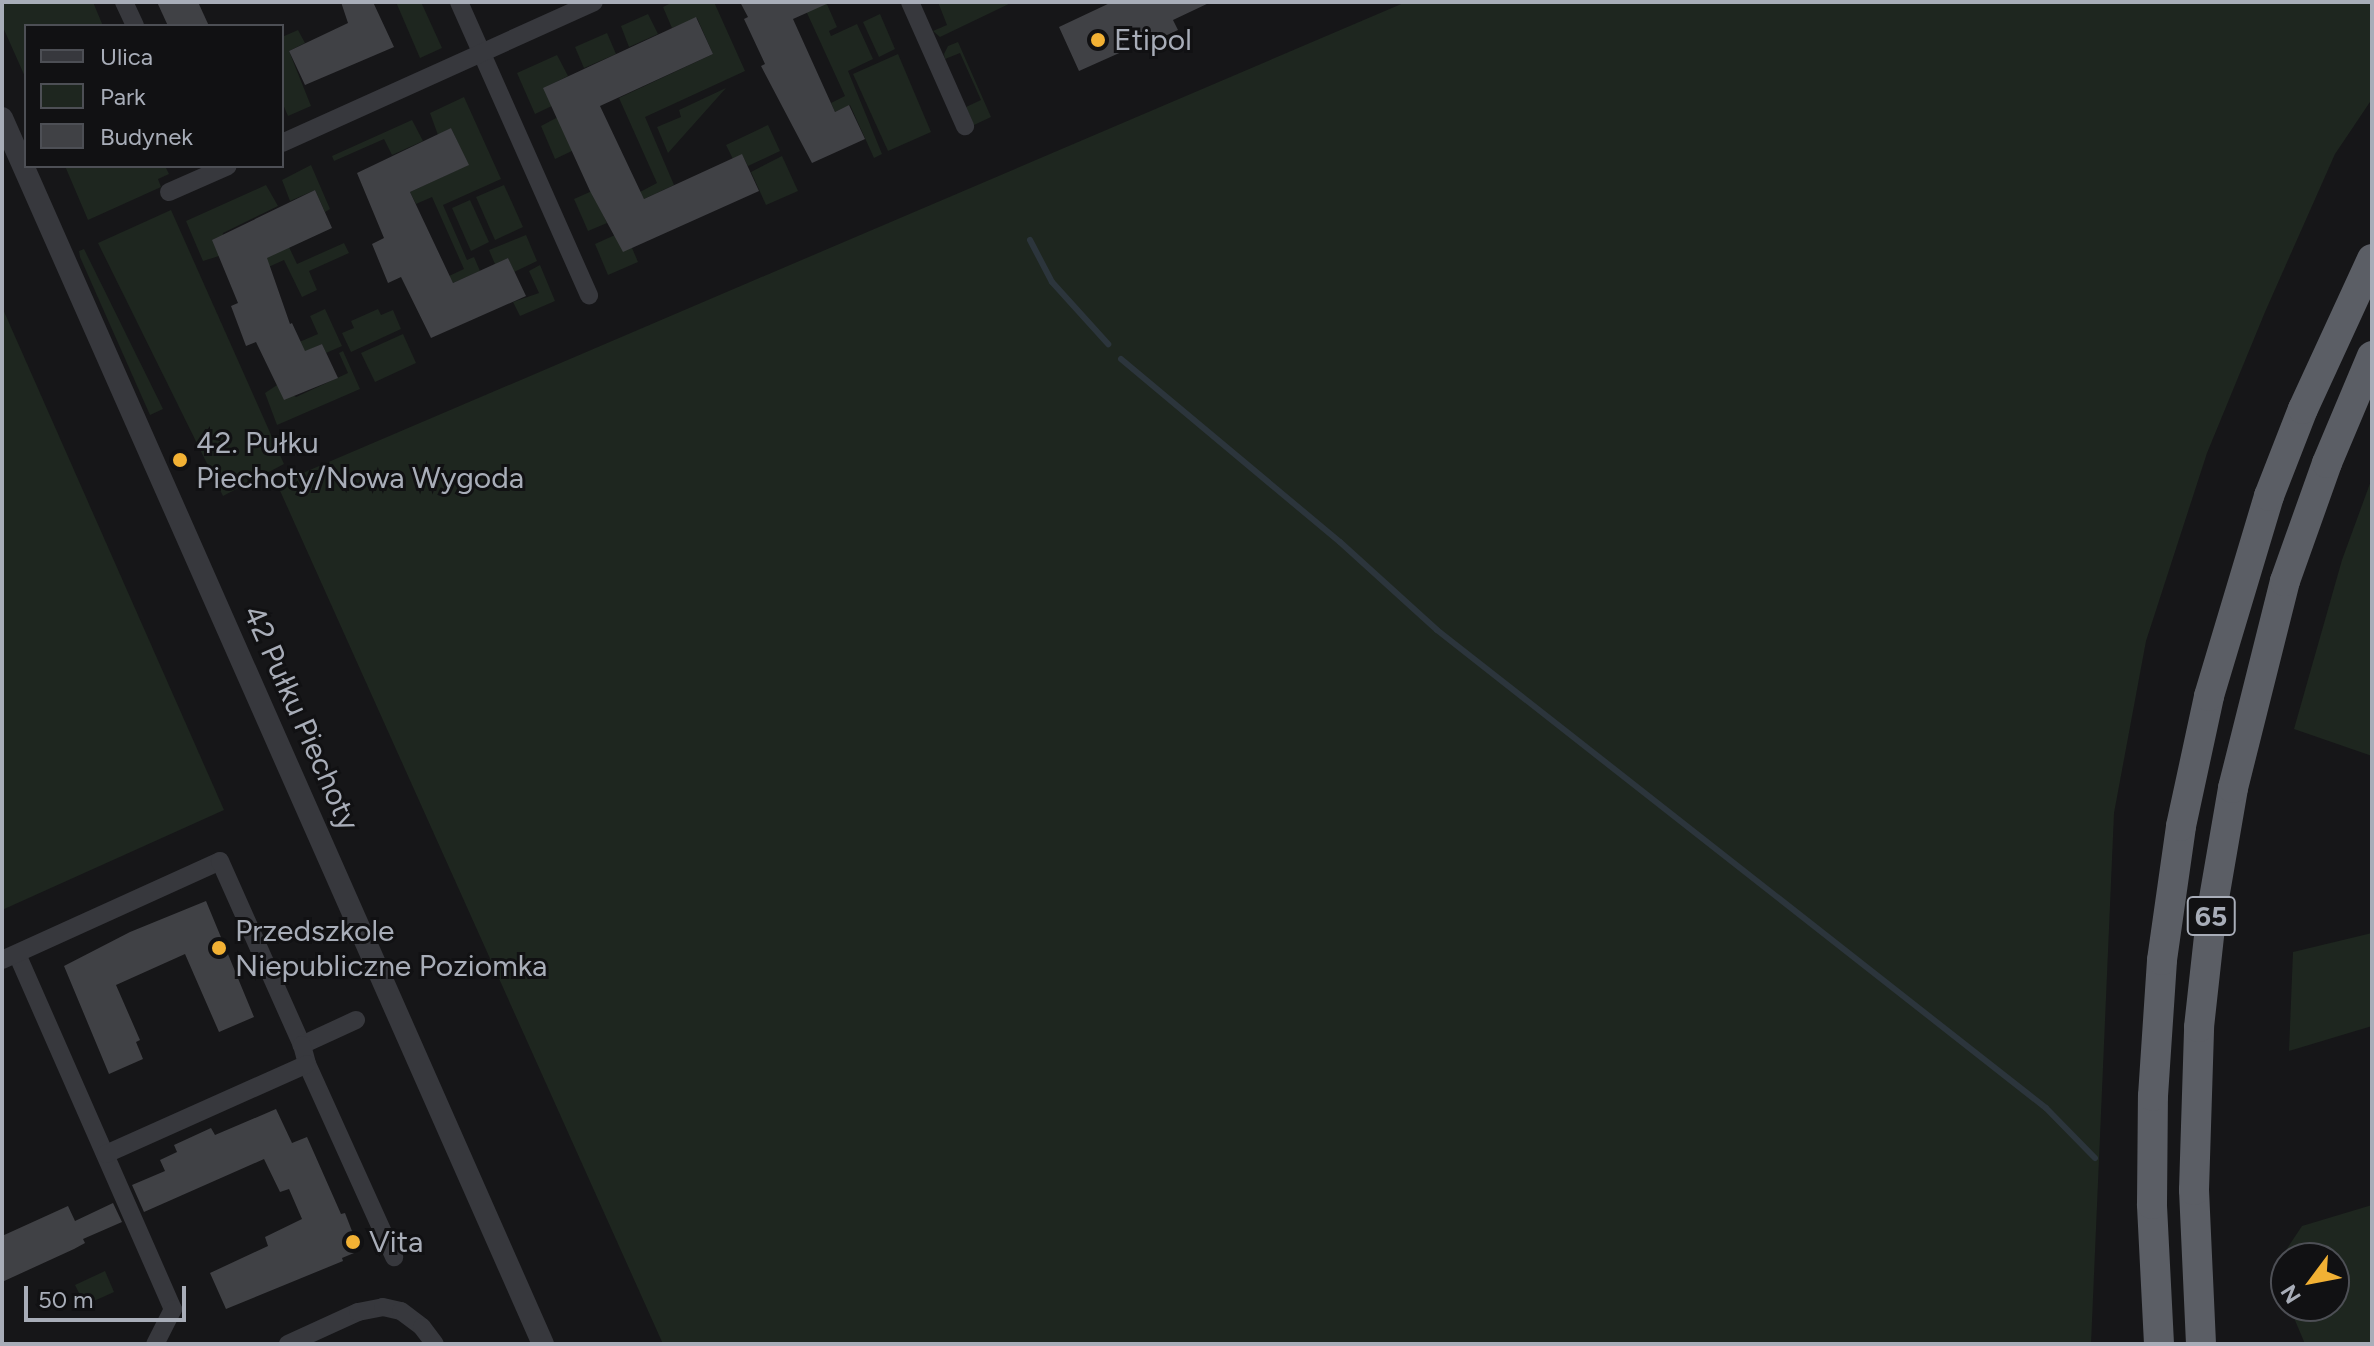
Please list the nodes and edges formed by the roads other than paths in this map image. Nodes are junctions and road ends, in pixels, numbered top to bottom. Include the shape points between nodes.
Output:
1 (124, 2) edge
2 (459, 2) edge
3 (594, 2) edge
4 (910, 2) edge
5 (134, 24) edge
6 (482, 53) junction
7 (2, 118) edge
8 (965, 126) dead end
9 (284, 142) edge
10 (24, 168) edge
11 (24, 168) edge
12 (218, 168) edge
13 (198, 172) edge
14 (169, 192) dead end
15 (2372, 259) edge
16 (589, 296) dead end
17 (2372, 356) edge
18 (2246, 567) junction
19 (2285, 581) junction
20 (9, 957) edge
21 (356, 1020) dead end
22 (304, 1055) junction
23 (106, 1154) junction
24 (394, 1257) dead end
25 (155, 1344) edge
26 (288, 1344) edge
27 (435, 1344) edge
28 (543, 1344) edge
29 (2159, 1344) edge
30 (2201, 1344) edge

1 - 5 street
2 - 6 street
3 - 6 street
4 - 8 street
6 - 9 street
6 - 16 street
7 - 11 street, 42 Pułku Piechoty
10 - 28 street, 42 Pułku Piechoty
12 - 13 street
13 - 14 street
15 - 18 highway, 65 via 2303,409
17 - 19 highway, 65
18 - 19 highway
18 - 29 highway, 65 via 2209,696 2181,826 2162,960 2152,1204
19 - 30 highway, 65 via 2233,788 2199,1027 2194,1190
20 - 22 street via 220,861
20 - 23 street
21 - 22 street
22 - 23 street
22 - 24 street
23 - 25 street via 173,1309
26 - 27 street via 358,1312 383,1307 401,1311

